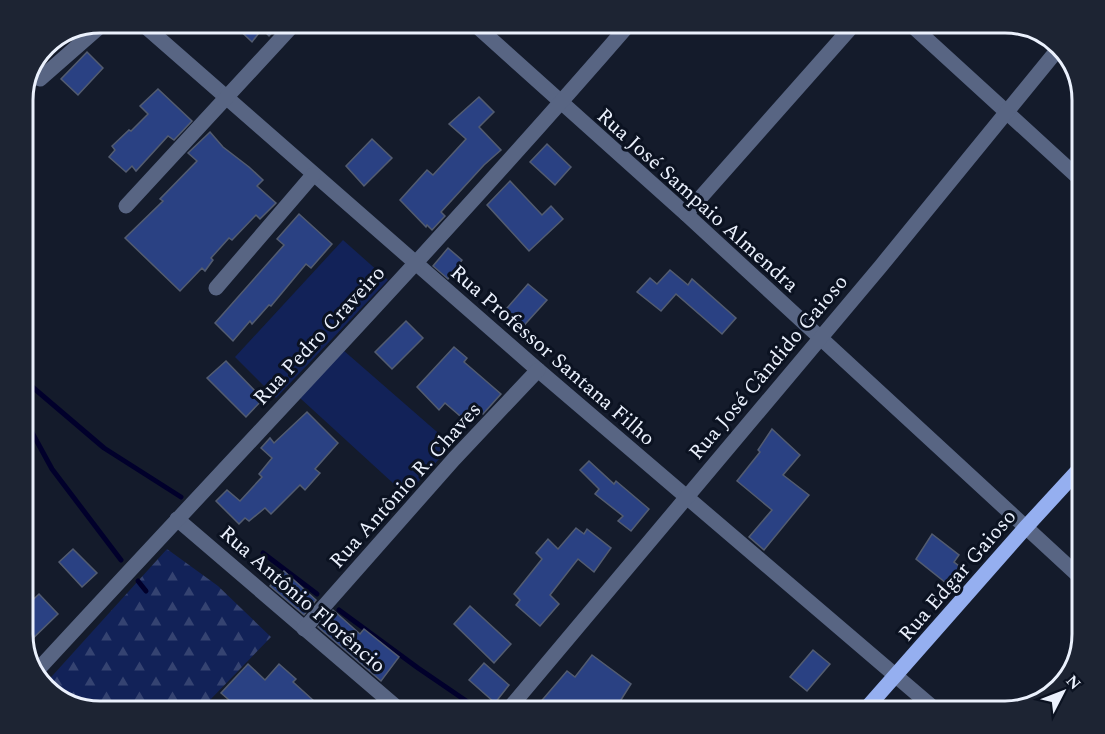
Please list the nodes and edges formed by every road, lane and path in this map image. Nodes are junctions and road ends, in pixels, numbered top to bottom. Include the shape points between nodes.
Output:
1 (150, 33) edge
2 (286, 33) edge
3 (484, 33) edge
4 (622, 33) edge
5 (846, 33) edge
6 (920, 33) edge
7 (92, 34) edge
8 (1054, 55) edge
9 (40, 79) dead end
10 (227, 98) junction
11 (561, 104) junction
12 (1007, 111) junction
13 (1072, 171) edge
14 (313, 174) junction
15 (126, 206) dead end
16 (686, 214) junction
17 (415, 263) junction
18 (216, 288) dead end
19 (820, 339) junction
20 (538, 370) junction
21 (1072, 478) edge
22 (686, 497) junction
23 (177, 519) junction
24 (1026, 527) junction
25 (1072, 569) edge
26 (304, 629) junction
27 (41, 666) edge
28 (896, 677) junction
29 (389, 701) edge
30 (515, 701) edge
31 (873, 701) edge
32 (925, 701) edge

1 - 10 street, Rua Professor Santana Filho
2 - 10 street
3 - 11 street, Rua José Sampaio Almendra
4 - 11 street, Rua Pedro Craveiro
5 - 16 street
6 - 12 street
7 - 9 street
8 - 12 street, Rua José Cândido Gaioso
10 - 14 street, Rua Professor Santana Filho
10 - 15 street
11 - 16 street, Rua José Sampaio Almendra
11 - 17 street, Rua Pedro Craveiro
12 - 13 street
12 - 19 street, Rua José Cândido Gaioso
14 - 17 street, Rua Professor Santana Filho
14 - 18 street
16 - 19 street, Rua José Sampaio Almendra
17 - 20 street, Rua Professor Santana Filho
17 - 23 street, Rua Pedro Craveiro
19 - 22 street, Rua José Cândido Gaioso
19 - 24 street, Rua José Sampaio Almendra
20 - 22 street, Rua Professor Santana Filho
20 - 26 street, Rua Antônio R. Chaves
21 - 24 main road, Rua Edgar Gaioso
22 - 28 street, Rua Professor Santana Filho
22 - 30 street, Rua José Cândido Gaioso
23 - 26 street, Rua Antônio Florêncio
23 - 27 street, Rua Pedro Craveiro
24 - 25 street, Rua José Sampaio Almendra
24 - 28 main road, Rua Edgar Gaioso
26 - 29 street, Rua Antônio Florêncio
28 - 31 main road, Rua Edgar Gaioso
28 - 32 street, Rua Professor Santana Filho

